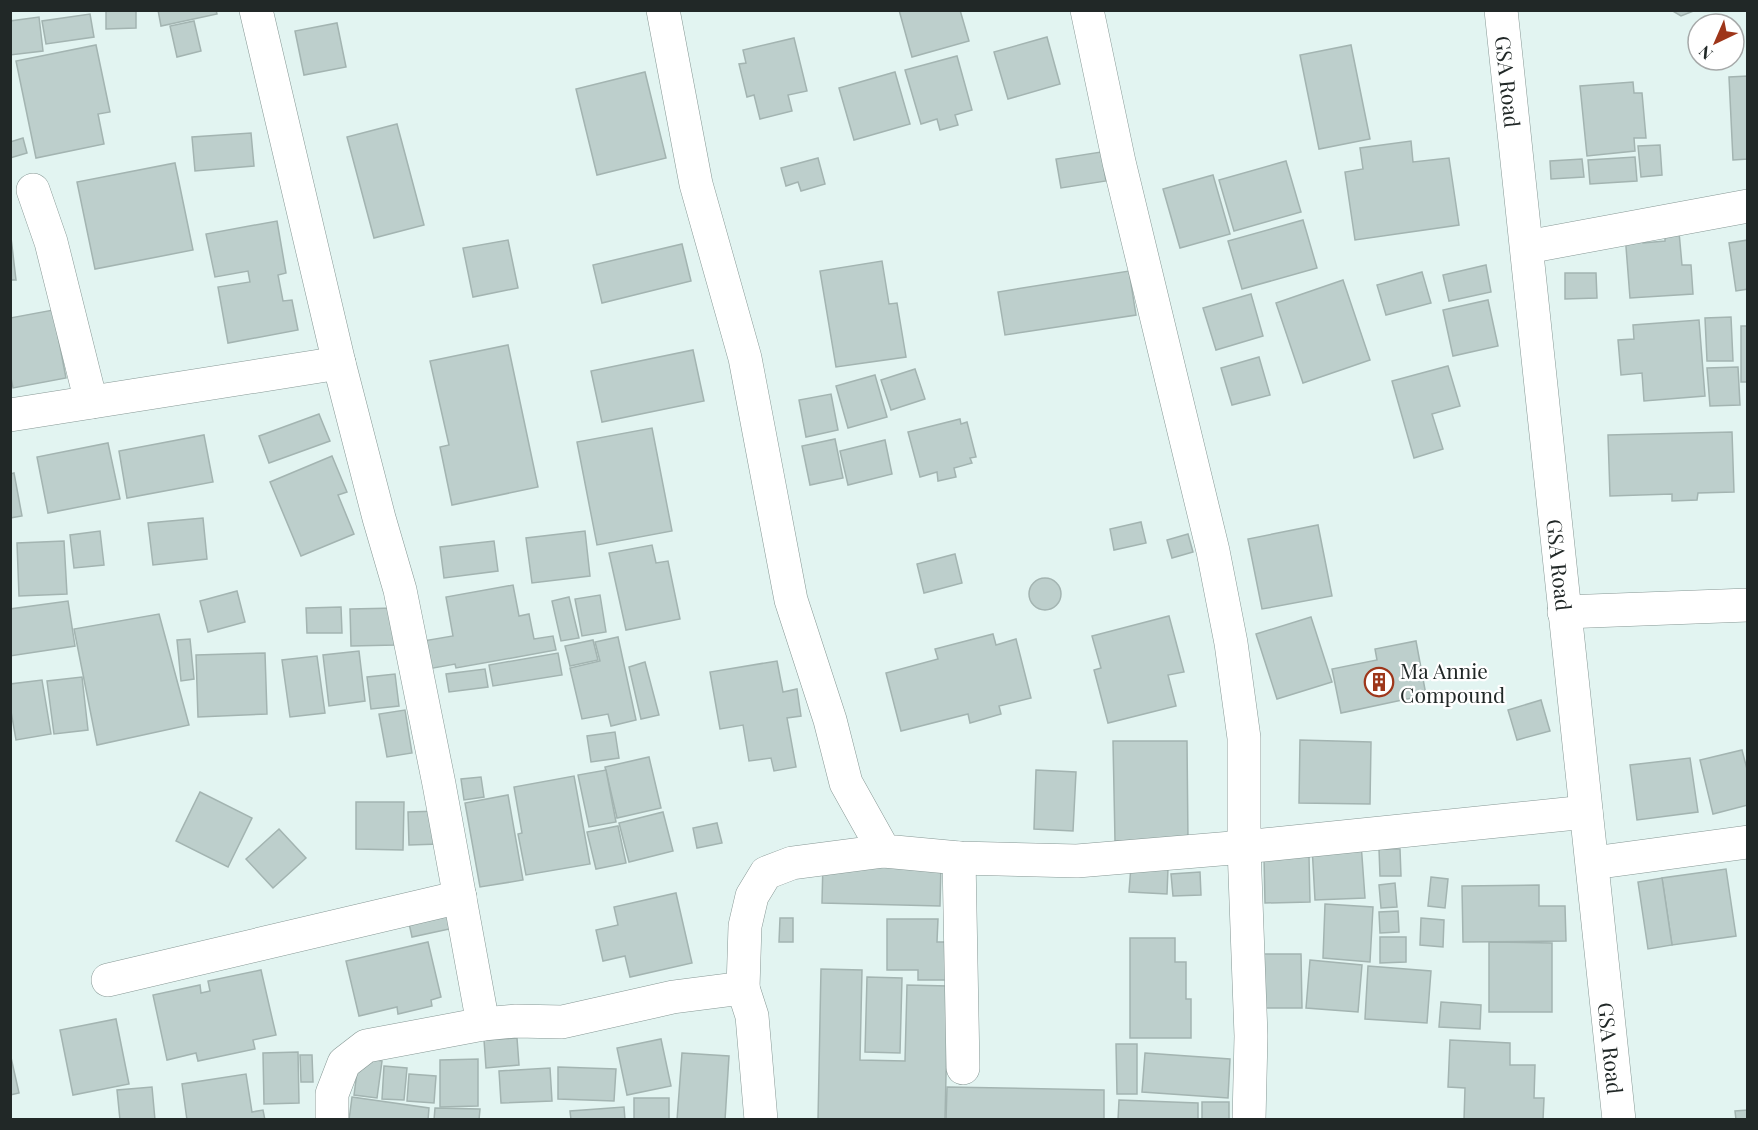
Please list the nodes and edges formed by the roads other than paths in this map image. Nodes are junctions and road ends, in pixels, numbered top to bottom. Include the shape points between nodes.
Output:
1 (256, 10) edge
2 (663, 10) edge
3 (1087, 10) edge
4 (1501, 10) edge
5 (33, 190) dead end
6 (1748, 206) edge
7 (1527, 247) junction
8 (339, 363) junction
9 (91, 402) junction
10 (10, 415) edge
11 (1748, 605) edge
12 (1564, 612) junction
13 (1586, 812) junction
14 (1748, 842) edge
15 (1244, 847) junction
16 (884, 851) junction
17 (958, 858) junction
18 (1593, 863) junction
19 (460, 897) junction
20 (108, 980) dead end
21 (743, 987) junction
22 (483, 1024) junction
23 (963, 1068) dead end
24 (332, 1119) edge
25 (761, 1119) edge
26 (1249, 1119) edge
27 (1619, 1119) edge

1 - 8 street
2 - 16 street via 696,184 744,358 791,600 846,783
3 - 15 street via 1231,643 1244,738
4 - 7 street, GSA Road
5 - 9 street via 51,242
6 - 7 street
7 - 12 street, GSA Road
8 - 9 street
8 - 19 street via 400,590
9 - 10 street
11 - 12 street
12 - 13 street, GSA Road
13 - 15 street
13 - 18 street, GSA Road
14 - 18 street
15 - 17 street via 1077,861
15 - 26 street via 1251,1036
16 - 17 street
16 - 21 street via 792,863 766,873 752,896 745,926
17 - 23 street
18 - 27 street, GSA Road
19 - 20 street
19 - 22 street
21 - 22 street via 674,997 562,1022
21 - 25 street via 752,1016
22 - 24 street via 366,1046 344,1063 332,1094

